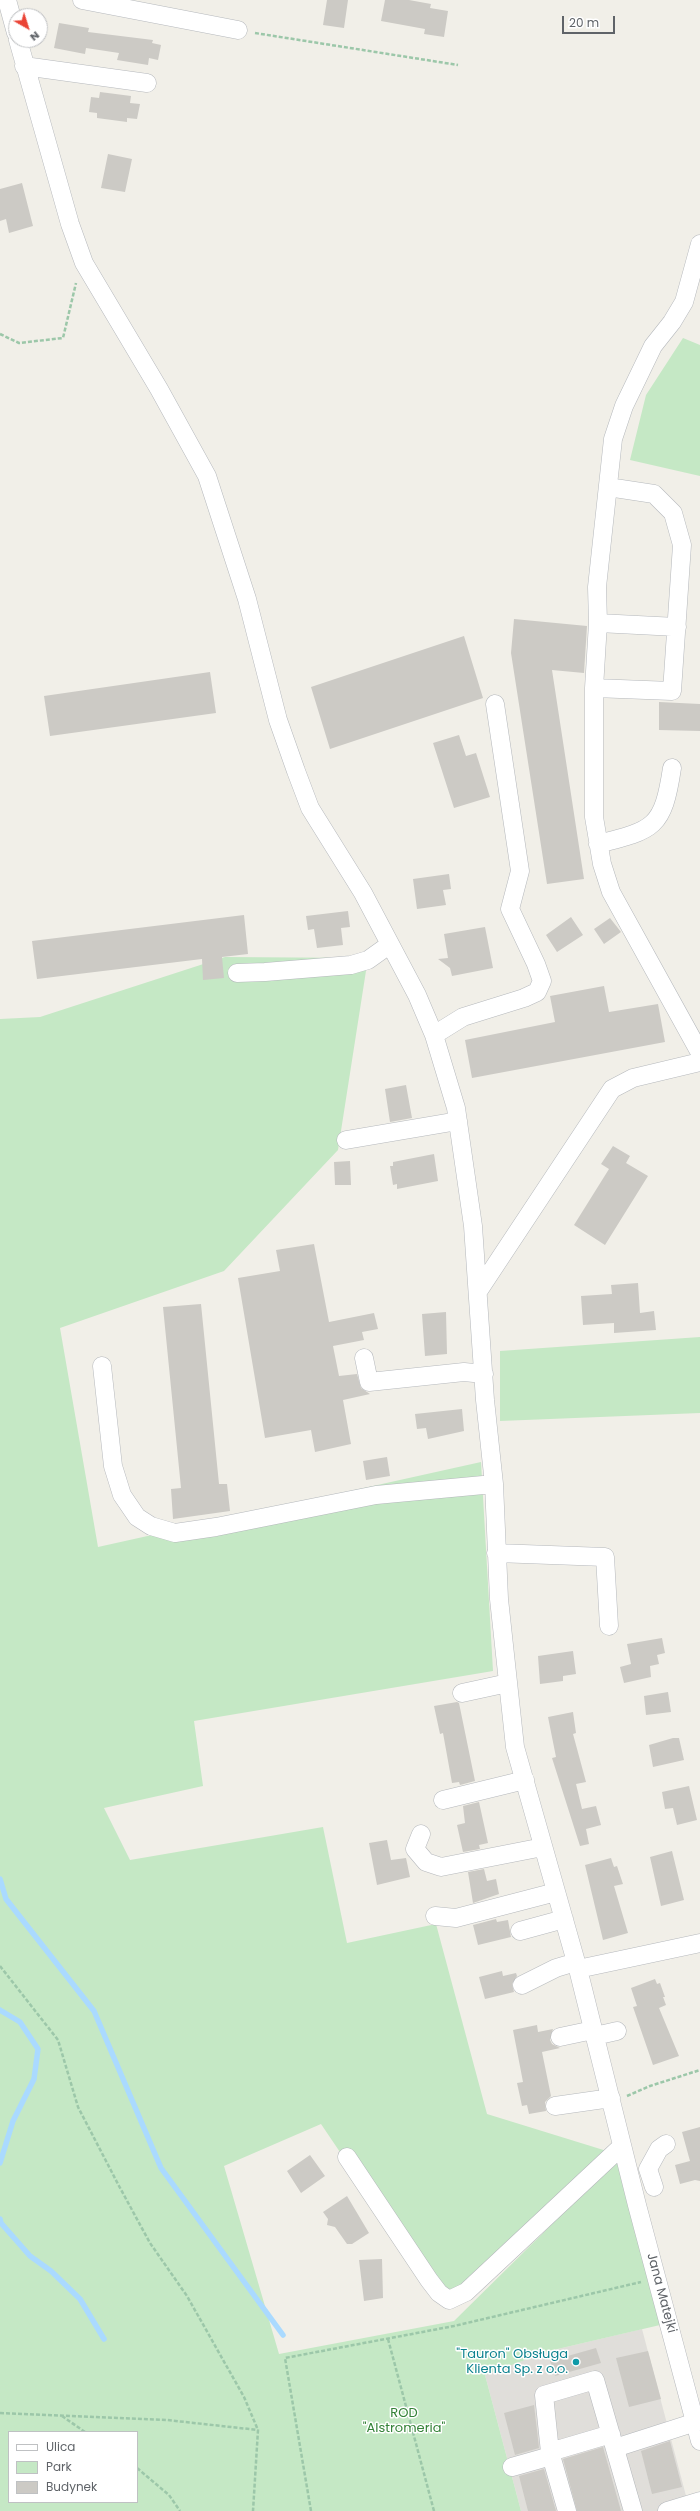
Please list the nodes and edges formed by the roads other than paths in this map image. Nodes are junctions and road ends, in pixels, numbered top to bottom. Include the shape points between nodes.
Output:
1 (82, 0) edge
2 (238, 30) road end
3 (20, 48) edge
4 (24, 66) junction
5 (147, 83) dead end
6 (700, 244) edge
7 (608, 487) junction
8 (598, 623) junction
9 (677, 627) junction
10 (594, 688) junction
11 (495, 704) dead end
12 (672, 768) dead end
13 (598, 844) junction
14 (389, 945) junction
15 (237, 973) dead end
16 (434, 1035) junction
17 (700, 1053) edge
18 (700, 1062) edge
19 (458, 1121) junction
20 (346, 1140) dead end
21 (479, 1290) junction
22 (364, 1358) dead end
23 (102, 1366) dead end
24 (484, 1374) junction
25 (494, 1484) junction
26 (496, 1553) junction
27 (609, 1626) dead end
28 (508, 1683) junction
29 (462, 1693) dead end
30 (525, 1780) junction
31 (443, 1800) dead end
32 (421, 1834) dead end
33 (543, 1847) junction
34 (556, 1892) junction
35 (435, 1916) dead end
36 (564, 1919) junction
37 (520, 1931) dead end
38 (700, 1943) edge
39 (577, 1966) junction
40 (522, 1985) dead end
41 (617, 2031) dead end
42 (594, 2033) junction
43 (560, 2037) dead end
44 (611, 2101) junction
45 (555, 2106) dead end
46 (666, 2144) dead end
47 (622, 2146) junction
48 (347, 2157) dead end
49 (648, 2169) junction
50 (629, 2174) junction
51 (654, 2187) dead end
52 (696, 2422) junction
53 (613, 2441) junction
54 (700, 2441) edge
55 (551, 2454) junction
56 (512, 2467) dead end
57 (700, 2501) edge
58 (567, 2511) edge
59 (633, 2511) edge
60 (666, 2511) edge

1 - 2 street
3 - 4 street, Jana Matejki
4 - 5 street
4 - 14 street, Jana Matejki via 70,224 84,263 207,476 247,599 278,720 310,808 363,893
6 - 7 street via 684,302 653,346 624,406 613,439
7 - 8 street via 597,587
7 - 9 street via 654,494 673,513 682,545
8 - 9 street
8 - 10 street
9 - 10 street via 672,691
10 - 13 street via 594,817
11 - 16 street via 520,871 510,909 542,981 537,992 462,1017
12 - 13 street via 667,798 657,820 642,832
13 - 17 street via 611,892
14 - 15 street via 368,960 351,964
14 - 16 street, Jana Matejki via 417,996
16 - 19 street, Jana Matejki
18 - 21 street via 633,1078 612,1089
19 - 20 street
19 - 21 street, Jana Matejki
21 - 24 street, Jana Matejki
22 - 24 street via 369,1382 464,1372
23 - 25 street via 113,1466 122,1496 137,1517 151,1526 175,1533 376,1495
24 - 25 street, Jana Matejki
25 - 26 street, Jana Matejki
26 - 27 street via 605,1557
26 - 28 street, Jana Matejki
28 - 29 street
28 - 30 street, Jana Matejki via 515,1747
30 - 31 street
30 - 33 street, Jana Matejki
32 - 33 street via 415,1849 426,1862 441,1867
33 - 34 street, Jana Matejki
34 - 35 street via 456,1918
34 - 36 street, Jana Matejki
36 - 37 street
36 - 39 street, Jana Matejki
38 - 39 street
39 - 40 street via 556,1968
39 - 42 street, Jana Matejki
41 - 42 street
42 - 43 street
42 - 44 street, Jana Matejki
44 - 45 street
44 - 47 street, Jana Matejki
46 - 49 street via 659,2150
47 - 48 street via 466,2292 449,2300 439,2293 429,2280
47 - 50 street, Jana Matejki
49 - 50 street
49 - 51 street
50 - 52 street, Jana Matejki
52 - 53 street
52 - 54 street, Jana Matejki
53 - 55 street
53 - 55 street via 595,2380 544,2395
53 - 59 street
55 - 56 street
55 - 58 street
57 - 60 street

